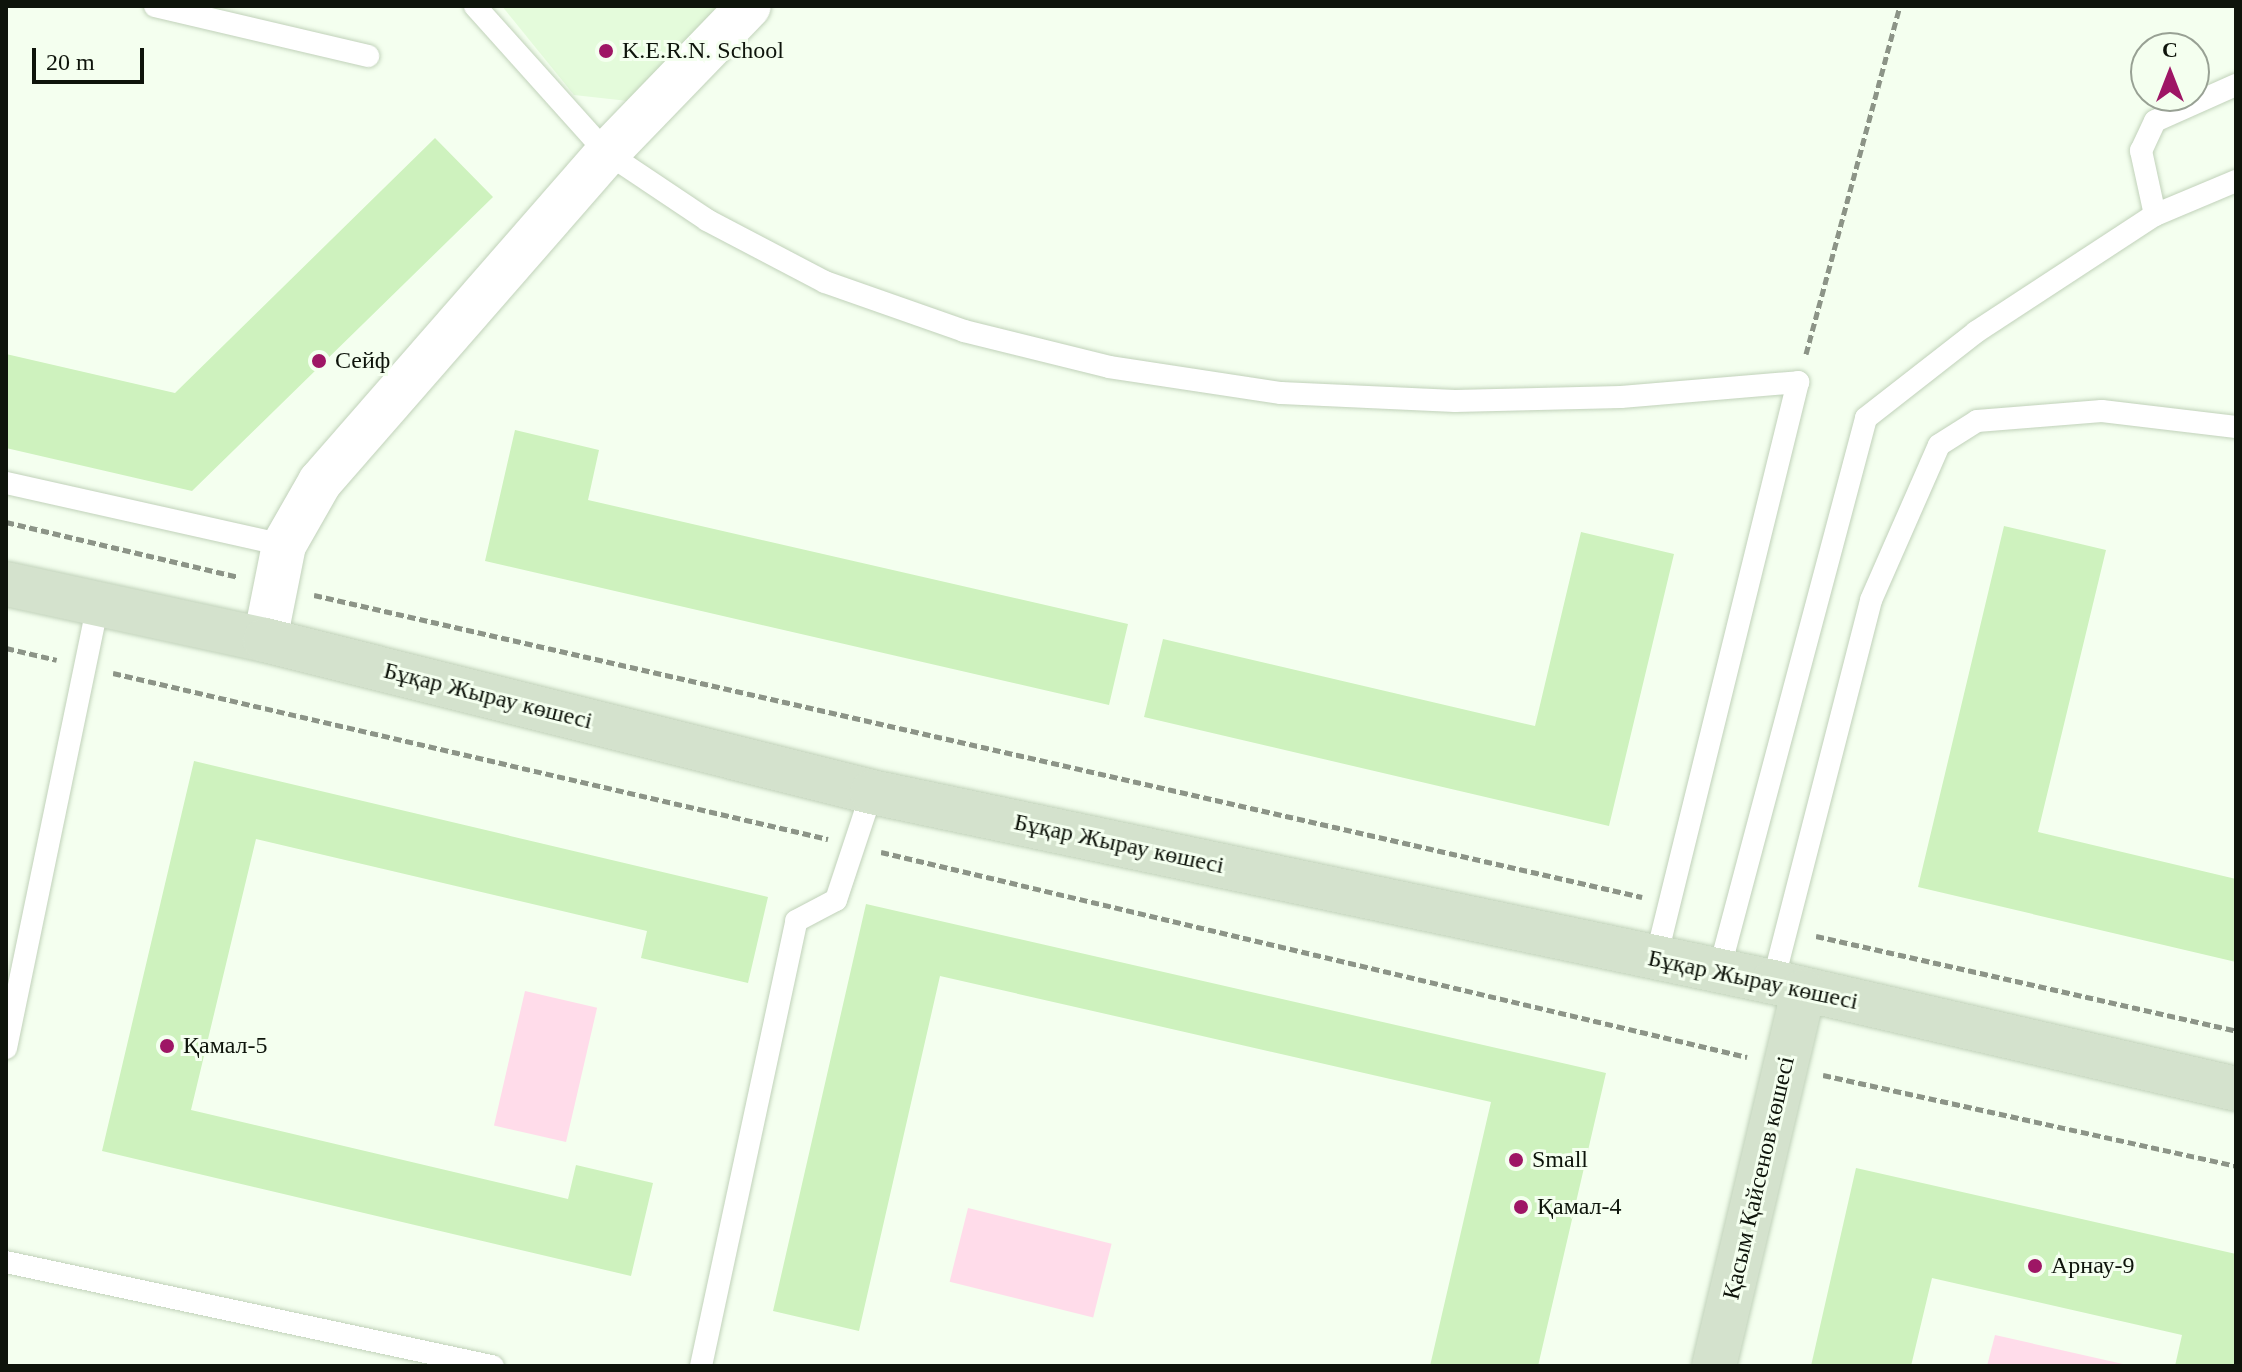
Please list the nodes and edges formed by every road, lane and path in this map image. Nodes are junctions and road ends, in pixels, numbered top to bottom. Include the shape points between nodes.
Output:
1 (155, 6) edge
2 (475, 6) edge
3 (749, 6) edge
4 (1900, 6) edge
5 (368, 56) dead end
6 (2236, 85) edge
7 (607, 153) junction
8 (2236, 181) edge
9 (2155, 215) junction
10 (1798, 382) junction
11 (2236, 427) edge
12 (6, 483) edge
13 (6, 522) edge
14 (280, 566) junction
15 (6, 584) edge
16 (98, 604) junction
17 (265, 640) junction
18 (6, 648) edge
19 (85, 666) junction
20 (872, 792) junction
21 (854, 845) junction
22 (1669, 903) junction
23 (1786, 929) junction
24 (1656, 958) junction
25 (1719, 971) junction
26 (1788, 986) junction
27 (2236, 1031) edge
28 (6, 1048) edge
29 (1802, 1070) junction
30 (2236, 1089) edge
31 (2236, 1166) edge
32 (6, 1262) edge
33 (493, 1366) edge
34 (701, 1366) edge
35 (1714, 1366) edge

1 - 5 lane
2 - 7 lane
3 - 7 street
4 - 10 path
6 - 9 lane via 2155,121 2141,151
7 - 10 lane via 707,220 825,282 964,331 1109,367 1281,393 1455,401 1621,397
7 - 14 street via 320,482
8 - 9 lane
9 - 25 lane via 1976,332 1866,418
10 - 22 lane
11 - 23 lane via 2102,411 1977,421 1939,445 1871,600
12 - 14 lane
13 - 14 path
14 - 17 street
14 - 22 path
15 - 16 street, Бұқар Жырау көшесі
16 - 17 street, Бұқар Жырау көшесі
16 - 19 lane
17 - 20 street, Бұқар Жырау көшесі
18 - 19 path
19 - 21 path
19 - 28 lane
20 - 21 lane
20 - 24 street, Бұқар Жырау көшесі
21 - 29 path
21 - 34 lane via 836,900 796,921
22 - 24 lane
23 - 26 lane
23 - 27 path
24 - 25 street, Бұқар Жырау көшесі
25 - 26 street, Бұқар Жырау көшесі
26 - 29 street, Қасым Қайсенов көшесі
26 - 30 street, Бұқар Жырау көшесі
29 - 31 path
29 - 35 street, Қасым Қайсенов көшесі
32 - 33 lane

